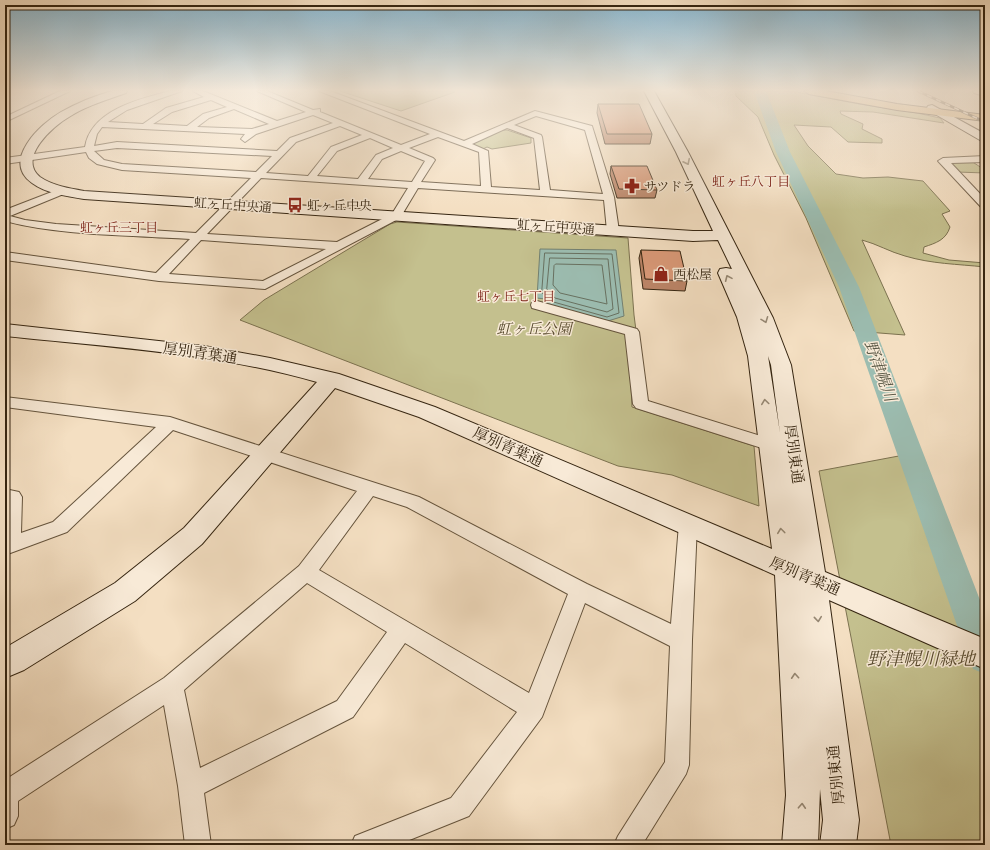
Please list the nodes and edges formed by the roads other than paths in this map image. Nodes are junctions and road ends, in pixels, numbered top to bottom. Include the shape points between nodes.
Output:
1 (43, 131) edge
2 (96, 131) edge
3 (231, 131) edge
4 (257, 131) edge
5 (319, 131) edge
6 (360, 131) edge
7 (429, 131) edge
8 (493, 131) edge
9 (521, 131) edge
10 (590, 131) edge
11 (663, 131) edge
12 (971, 131) edge
13 (253, 132) junction
14 (438, 134) junction
15 (371, 135) junction
16 (985, 139) edge
17 (464, 144) junction
18 (89, 148) junction
19 (403, 148) junction
20 (231, 151) junction
21 (279, 154) junction
22 (27, 157) junction
23 (985, 159) edge
24 (975, 160) junction
25 (5, 161) edge
26 (985, 166) edge
27 (258, 176) junction
28 (310, 179) junction
29 (361, 182) junction
30 (414, 186) junction
31 (486, 190) junction
32 (62, 191) junction
33 (546, 194) junction
34 (609, 197) junction
35 (229, 205) junction
36 (985, 205) edge
37 (5, 214) edge
38 (396, 216) junction
39 (5, 218) edge
40 (613, 231) junction
41 (200, 236) junction
42 (716, 236) junction
43 (339, 246) junction
44 (5, 256) edge
45 (159, 277) junction
46 (537, 305) dead end
47 (5, 330) edge
48 (332, 379) junction
49 (5, 402) edge
50 (170, 423) junction
51 (771, 445) junction
52 (266, 454) junction
53 (369, 488) junction
54 (5, 496) edge
55 (688, 524) junction
56 (8, 546) edge
57 (306, 572) junction
58 (800, 575) junction
59 (580, 590) junction
60 (401, 630) junction
61 (681, 640) junction
62 (974, 649) edge
63 (5, 663) edge
64 (172, 686) junction
65 (534, 709) junction
66 (191, 786) junction
67 (5, 802) edge
68 (198, 845) edge
69 (364, 845) edge
70 (627, 845) edge
71 (800, 845) edge
72 (838, 845) edge

1 - 22 street via 33,141
2 - 18 street via 91,137
3 - 13 street
4 - 13 street
5 - 21 street via 293,140
6 - 15 street
7 - 14 street
8 - 17 street
9 - 33 street via 538,137
10 - 34 street
11 - 42 street, 厚別東通
12 - 16 street
13 - 20 street
14 - 17 street
14 - 19 street
15 - 19 street
15 - 28 street via 334,149
17 - 31 street via 483,151
18 - 20 street via 117,145
18 - 22 street
18 - 27 street via 95,159 122,167
19 - 29 street via 379,157
19 - 30 street via 430,160
20 - 21 street
21 - 27 street
22 - 25 street
22 - 32 street, 虹ヶ丘中央通 via 28,172 34,178
23 - 24 street
24 - 26 street
24 - 36 street via 943,161
27 - 28 street
27 - 35 street
28 - 29 street
29 - 30 street
30 - 31 street
30 - 38 street
31 - 33 street
32 - 35 street, 虹ヶ丘中央通 via 84,195
32 - 37 street
33 - 34 street
34 - 40 street
35 - 38 street, 虹ヶ丘中央通
35 - 41 street
38 - 40 street, 虹ヶ丘中央通
38 - 43 street
39 - 41 street via 56,227
40 - 42 street, 虹ヶ丘中央通
41 - 43 street
41 - 45 street
51 -> 42 street, 厚別東通 via 758,356
42 -> 58 street, 厚別東通 via 764,318 781,365
43 - 45 street via 266,286
44 - 45 street
46 - 51 street via 632,332 641,404
47 - 48 street, 厚別青葉通 via 212,354 271,364
48 - 52 street
48 - 55 street, 厚別青葉通 via 427,412
49 - 50 street
50 - 52 street
50 - 56 street via 60,527
58 -> 51 street, 厚別東通
52 - 53 street
52 - 63 street via 193,536 125,592
53 - 57 street
53 - 59 street via 413,502
54 - 56 street via 13,497
55 - 58 street, 厚別青葉通
55 - 61 street
57 - 60 street
57 - 64 street
58 - 62 street, 厚別青葉通
71 -> 58 street, 厚別東通 via 803,795
58 -> 72 street, 厚別東通 via 841,820
59 - 61 street
59 - 65 street
60 - 65 street
60 - 66 street via 344,709
61 - 70 street via 677,765
64 - 66 street
64 - 67 street
65 - 69 street via 460,808
66 - 68 street

